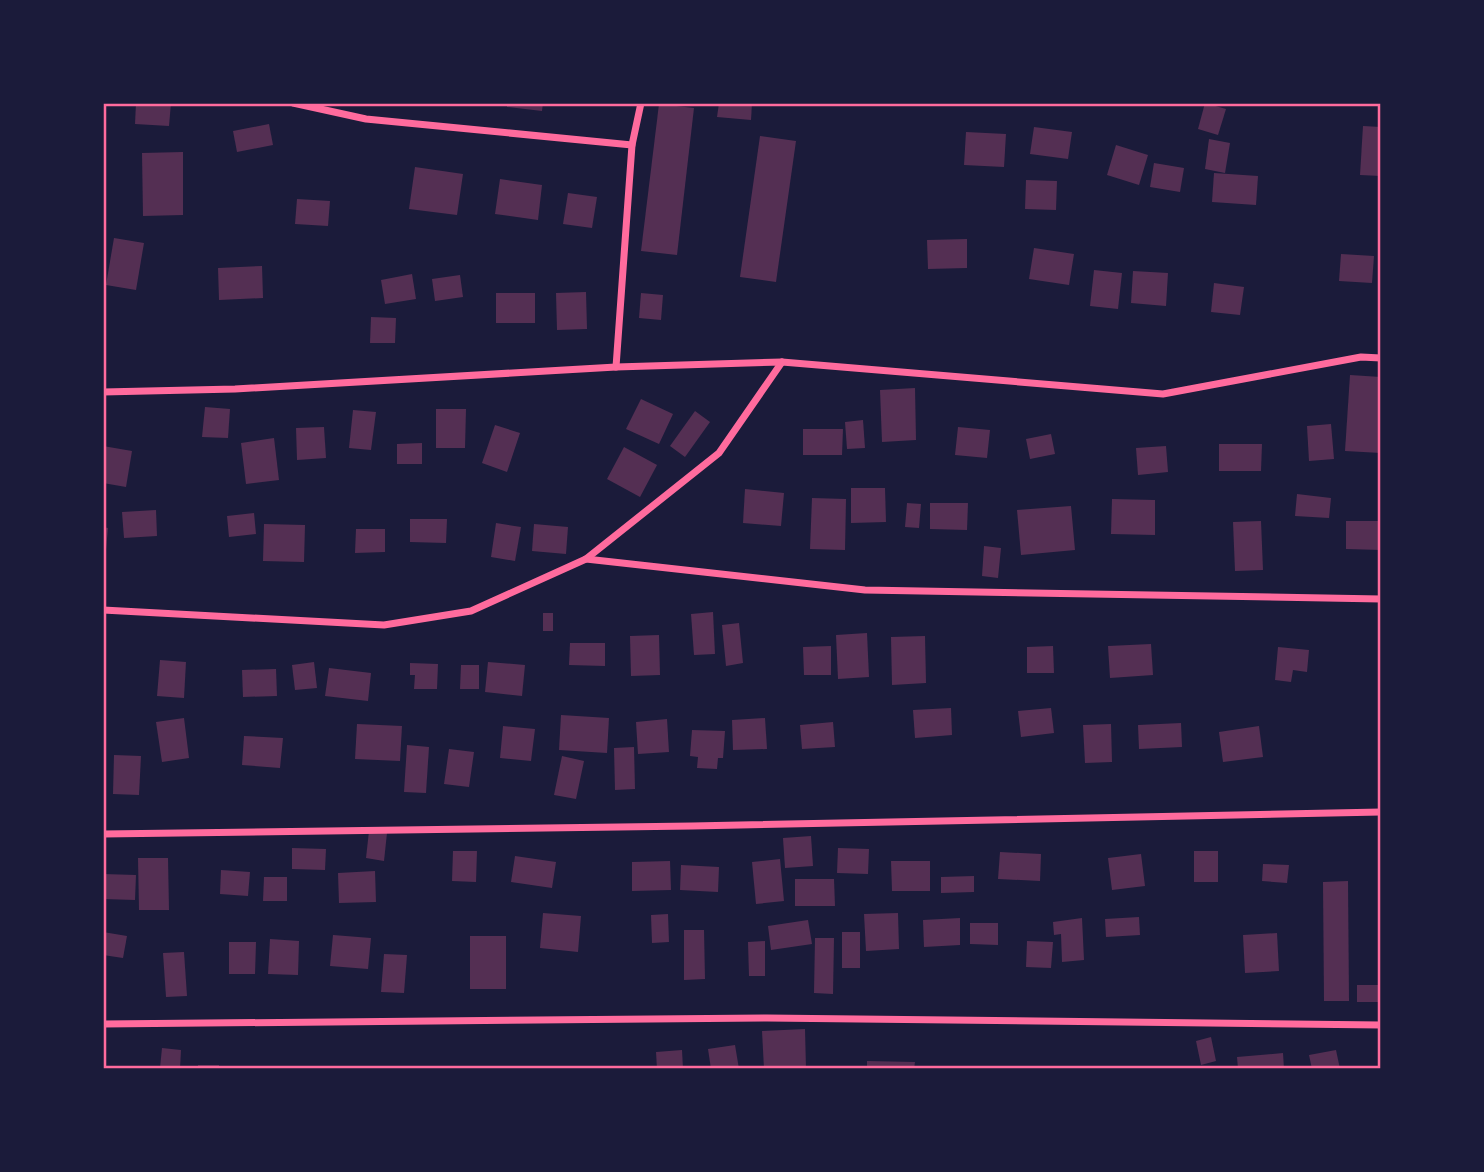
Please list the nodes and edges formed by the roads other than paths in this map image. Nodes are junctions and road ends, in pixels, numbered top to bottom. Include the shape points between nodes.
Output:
1 (293, 103) edge
2 (641, 103) edge
3 (632, 145) junction
4 (1381, 358) edge
5 (782, 362) junction
6 (616, 368) junction
7 (103, 392) edge
8 (586, 559) junction
9 (1381, 599) edge
10 (103, 610) edge
11 (1381, 812) edge
12 (103, 834) edge
13 (103, 1024) edge
14 (1381, 1026) edge

1 - 3 street via 366,119
2 - 3 street
3 - 6 street
4 - 5 street via 1361,357 1163,394
5 - 6 street
5 - 8 street via 719,453
6 - 7 street
8 - 9 street via 865,590
8 - 10 street via 471,611 384,625
11 - 12 street
13 - 14 street via 767,1018

